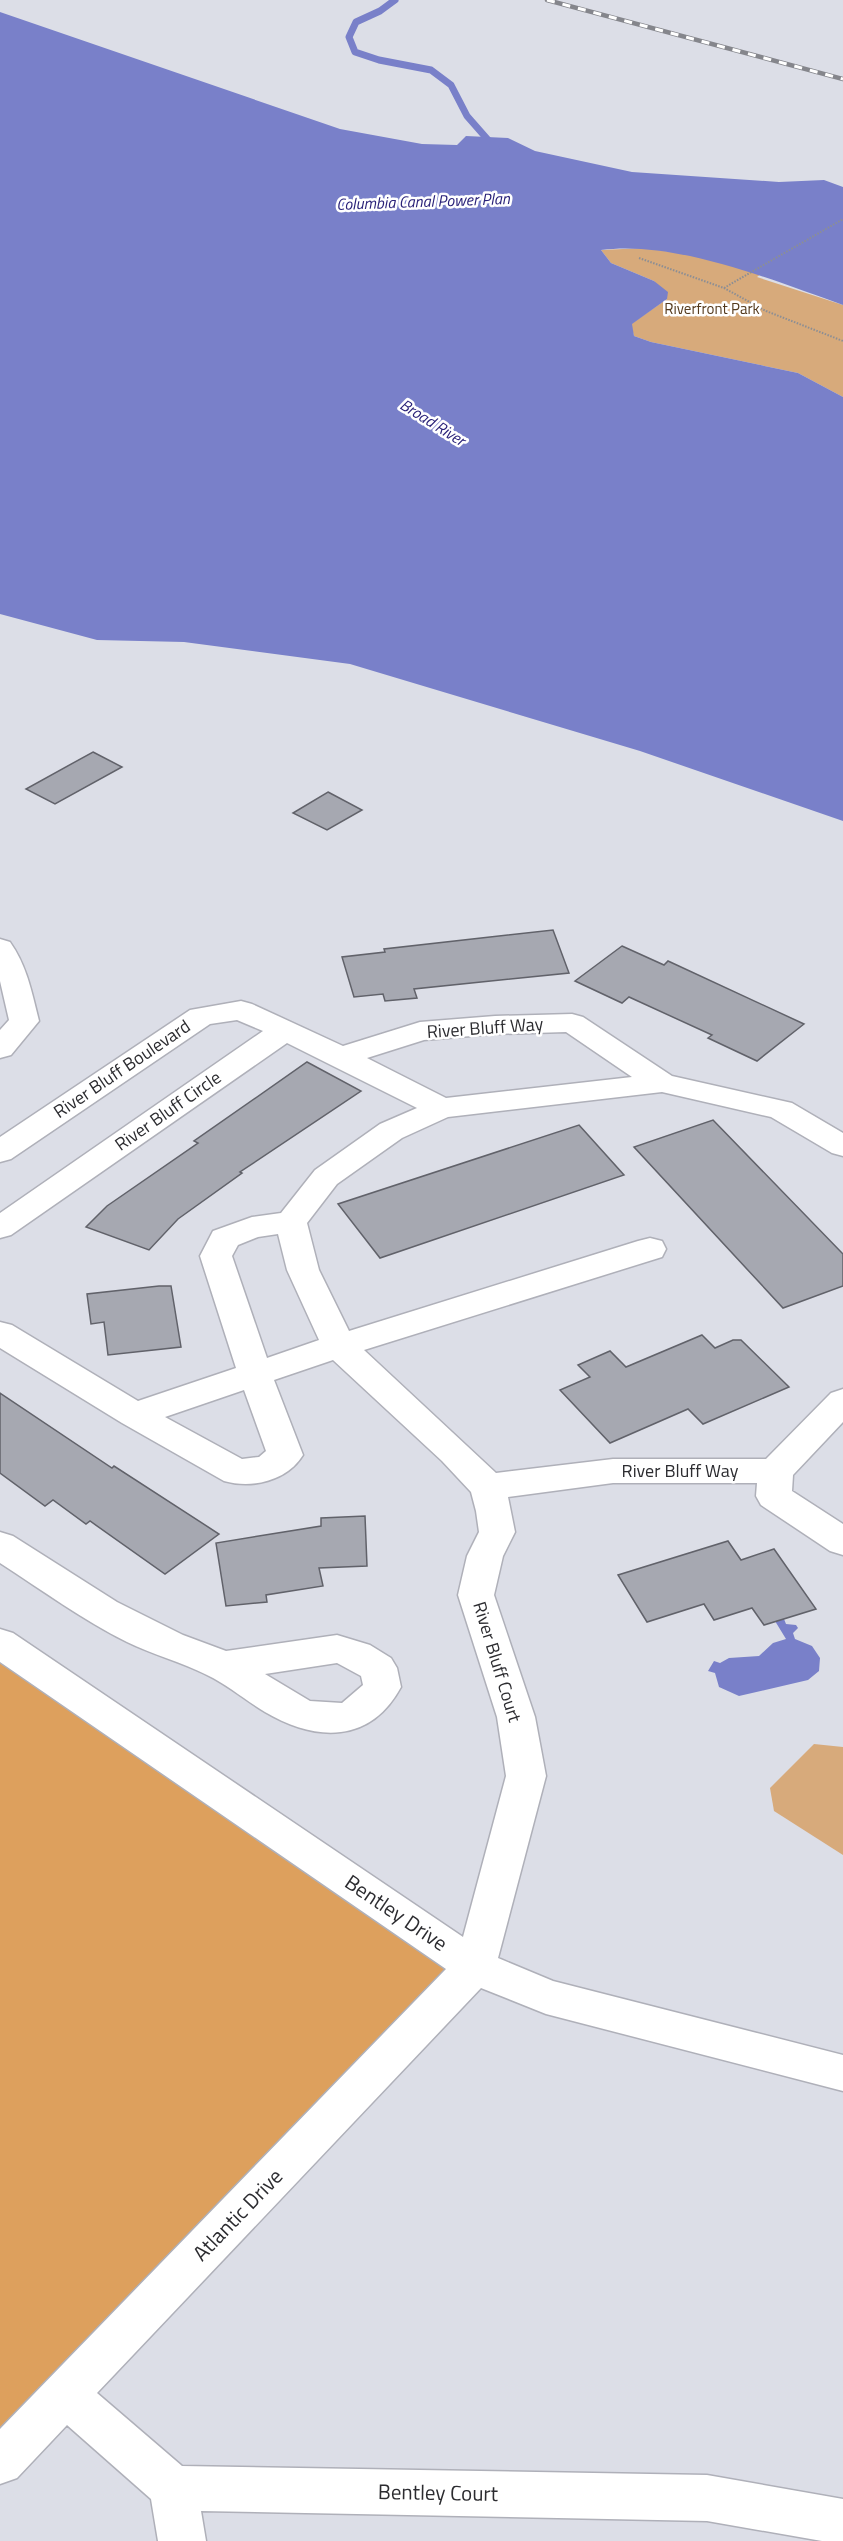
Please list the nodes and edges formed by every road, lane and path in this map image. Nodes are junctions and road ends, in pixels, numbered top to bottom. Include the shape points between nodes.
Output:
1 (843, 219) edge
2 (639, 258) dead end
3 (724, 288) junction
4 (843, 341) edge
5 (0, 948) edge
6 (285, 1030) junction
7 (0, 1049) edge
8 (341, 1057) junction
9 (662, 1083) junction
10 (442, 1108) junction
11 (843, 1146) edge
12 (0, 1152) edge
13 (291, 1221) junction
14 (0, 1228) edge
15 (650, 1249) dead end
16 (0, 1333) edge
17 (339, 1346) junction
18 (255, 1374) junction
19 (843, 1401) edge
20 (134, 1414) junction
21 (775, 1471) junction
22 (488, 1487) junction
23 (843, 1542) edge
24 (0, 1545) edge
25 (0, 1643) edge
26 (223, 1666) dead end
27 (475, 1967) junction
28 (843, 2073) edge
29 (66, 2395) junction
30 (0, 2462) edge
31 (173, 2488) junction
32 (843, 2522) edge
33 (182, 2541) edge

1 - 3 path
2 - 3 path
3 - 4 path via 766,311
5 - 7 street via 14,978 24,1021
6 - 8 street
6 - 12 street, River Bluff Boulevard via 241,1010 201,1016
6 - 14 street, River Bluff Circle
8 - 9 street, River Bluff Way via 420,1031 573,1023
8 - 10 street
9 - 10 street, River Bluff Way
9 - 11 street, River Bluff Way via 781,1110
10 - 13 street via 391,1131 326,1177
13 - 17 street via 303,1270
13 - 18 street via 252,1227 225,1238 216,1256
15 - 17 street
16 - 20 street
17 - 18 street
17 - 22 street
18 - 20 street
18 - 20 street via 285,1455 268,1468 237,1472
19 - 21 street
21 - 22 street, River Bluff Way via 613,1471
21 - 23 street via 774,1496
22 - 27 street, River Bluff Court via 497,1532 485,1556 476,1595 516,1717 526,1776
24 - 26 street via 142,1633
25 - 27 street, Bentley Drive
27 - 28 street, Bentley Drive via 546,1997
27 - 29 street, Atlantic Drive
29 - 30 street, Atlantic Drive
29 - 31 street
31 - 32 street, Bentley Court via 707,2498
31 - 33 street

